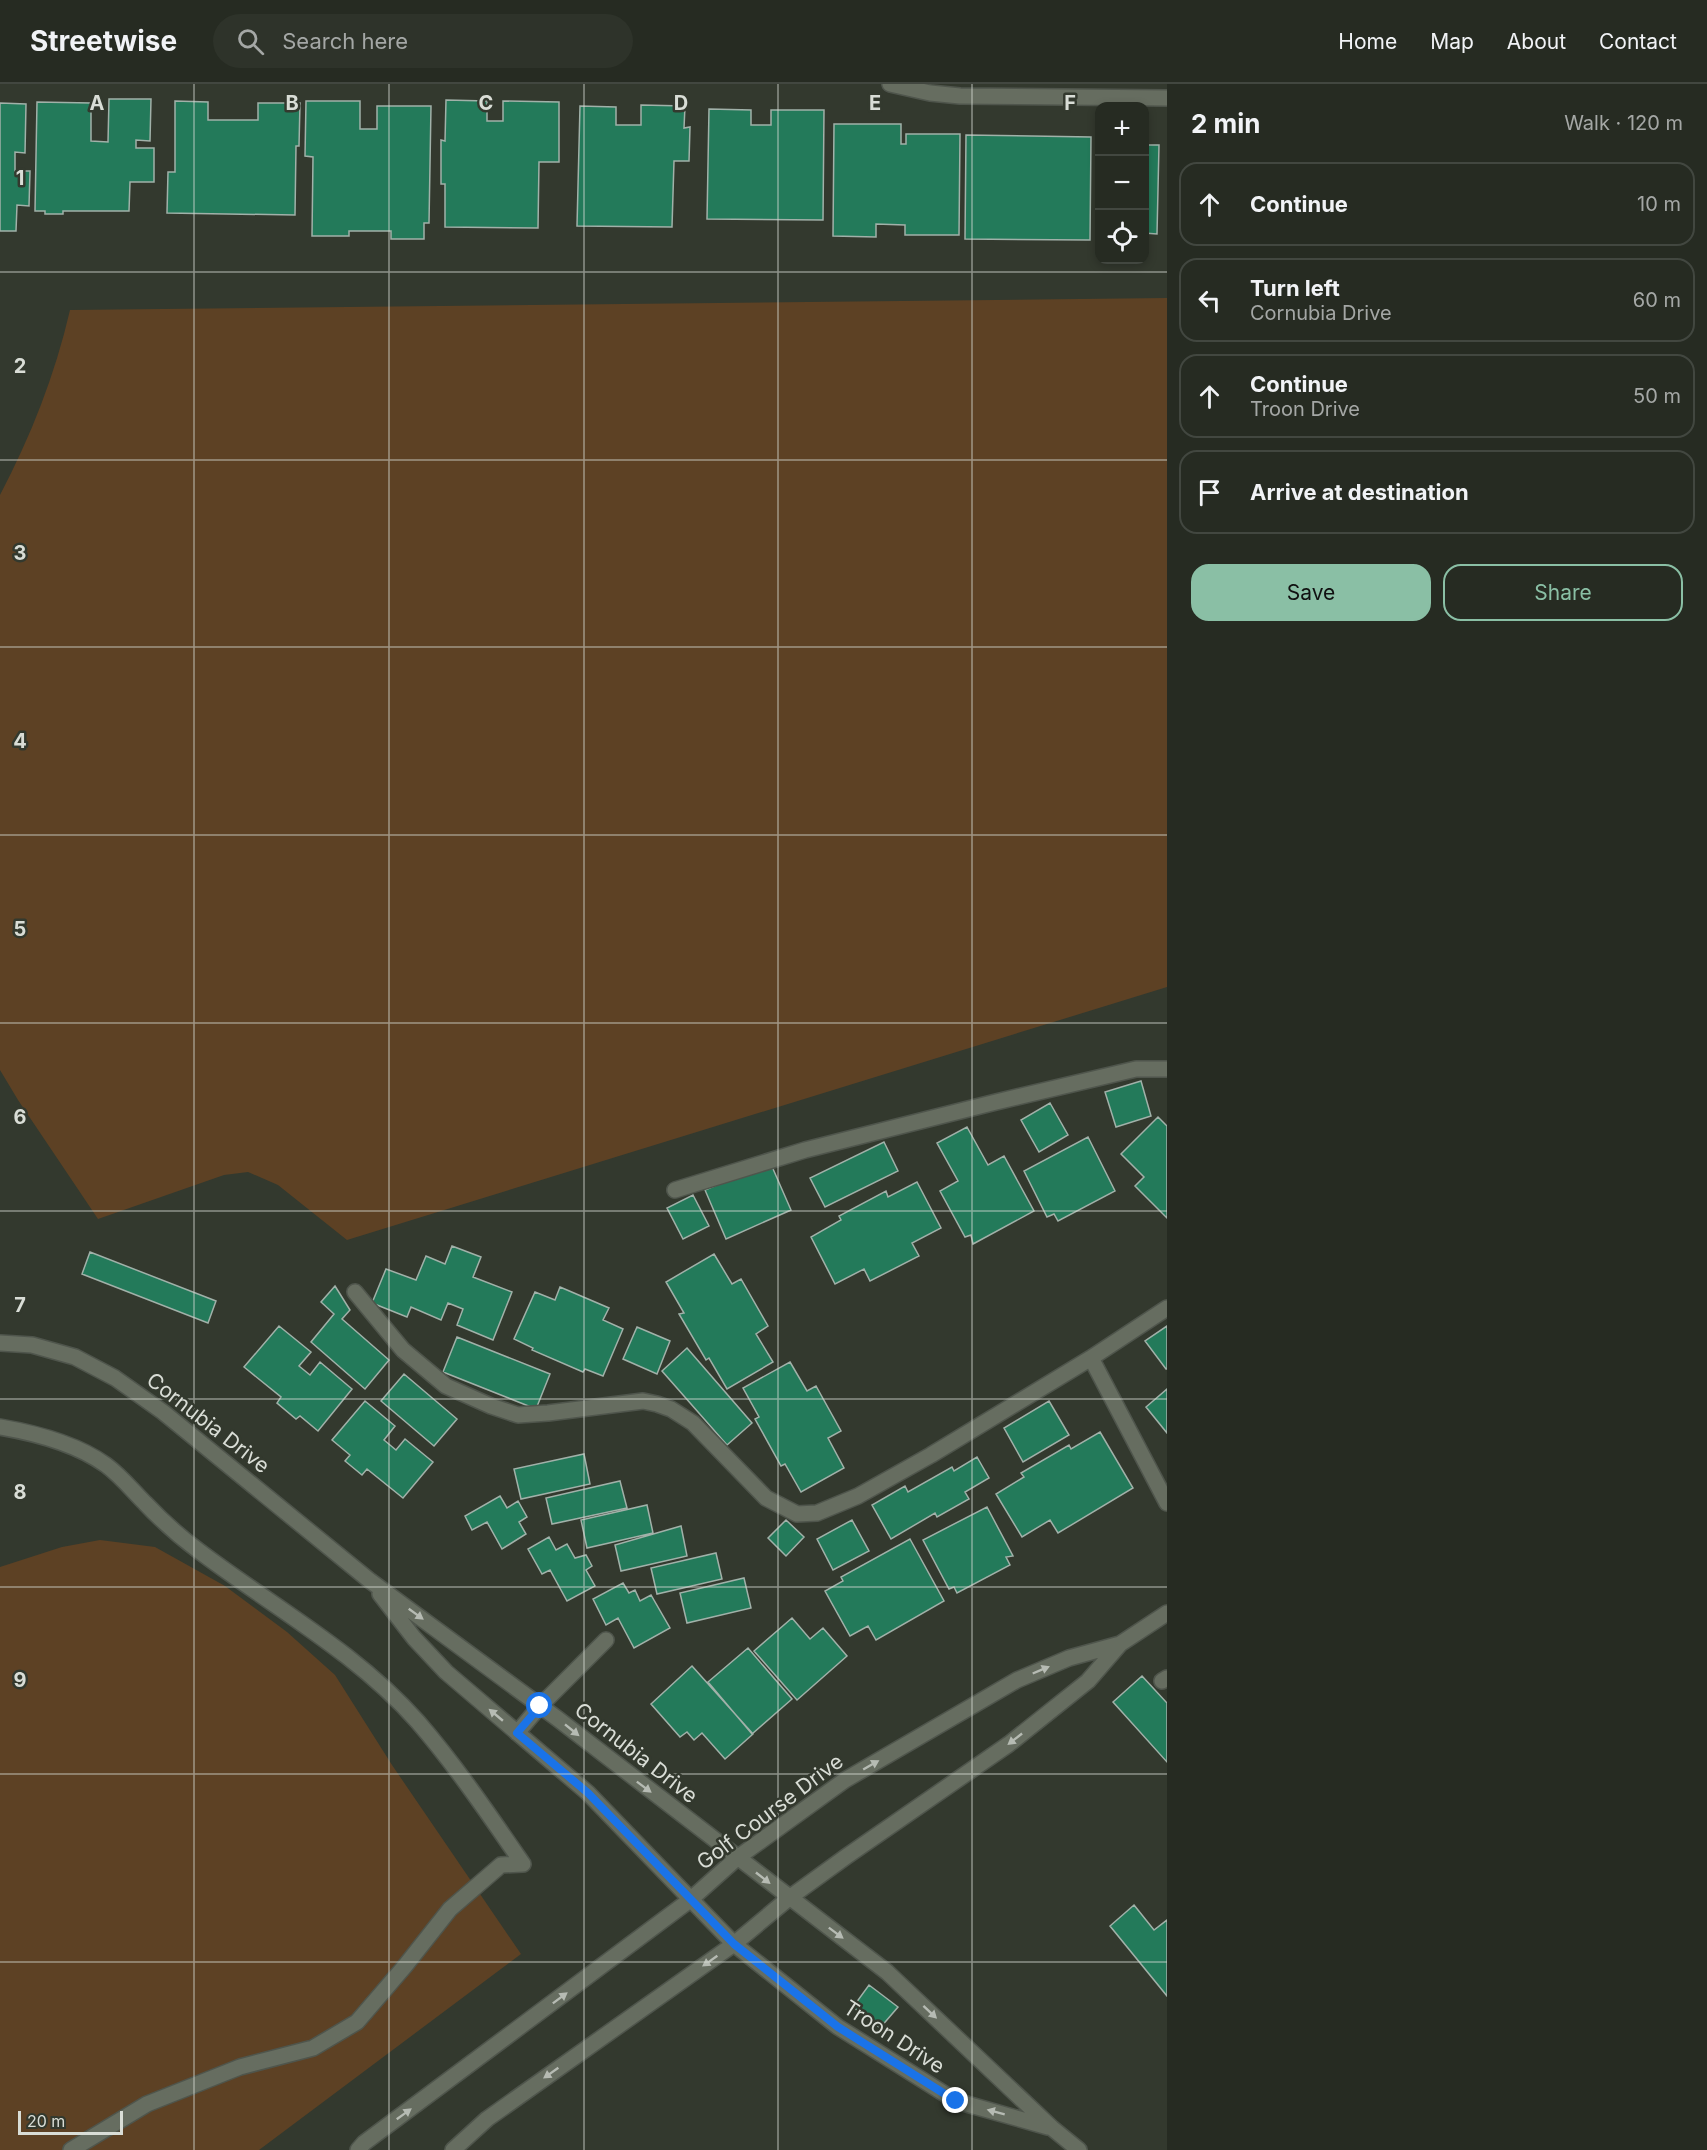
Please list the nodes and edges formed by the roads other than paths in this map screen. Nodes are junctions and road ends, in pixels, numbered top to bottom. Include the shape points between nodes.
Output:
1 (890, 84) edge
2 (1167, 98) edge
3 (1167, 1069) edge
4 (675, 1190) dead end
5 (356, 1292) dead end
6 (1167, 1308) edge
7 (0, 1342) edge
8 (1091, 1358) junction
9 (0, 1426) edge
10 (1167, 1503) edge
11 (369, 1580) junction
12 (1167, 1613) edge
13 (606, 1640) dead end
14 (1120, 1644) junction
15 (540, 1706) junction
16 (517, 1733) junction
17 (737, 1858) junction
18 (789, 1898) junction
19 (690, 1900) junction
20 (734, 1944) junction
21 (1052, 2128) junction
22 (71, 2150) edge
23 (358, 2150) edge
24 (453, 2150) edge
25 (1079, 2150) edge

1 - 2 street via 960,96
3 - 4 street via 1136,1069 985,1105 805,1150
5 - 8 street via 403,1350 446,1386 518,1415 643,1401 671,1409 693,1424 766,1497 797,1514 817,1513 858,1496
6 - 8 street
7 - 11 street, Cornubia Drive via 32,1345 75,1357 115,1378 163,1412
8 - 10 street
9 - 22 street via 56,1441 106,1464 175,1532 357,1665 417,1721 523,1864 501,1866 450,1909 357,2022 313,2048 240,2067 147,2104
11 -> 15 street, Cornubia Drive
16 -> 11 street, Cornubia Drive via 446,1672
12 - 14 street, Golf Course Drive
13 - 15 street
17 -> 14 street, Golf Course Drive via 845,1780 1017,1680 1069,1658
14 -> 18 street, Golf Course Drive via 1088,1681 1009,1744
15 - 16 street
15 -> 17 street, Cornubia Drive
16 - 19 street, Cornubia Drive via 588,1793
17 -> 18 street, Cornubia Drive
17 - 19 street, Golf Course Drive
18 - 20 street, Golf Course Drive
18 -> 21 street, Troon Drive via 887,1972
19 - 20 street, Cornubia Drive
23 -> 19 street, Golf Course Drive
21 -> 20 street, Troon Drive via 956,2101 838,2027
20 -> 24 street, Golf Course Drive via 487,2119
21 - 25 street, Troon Drive

